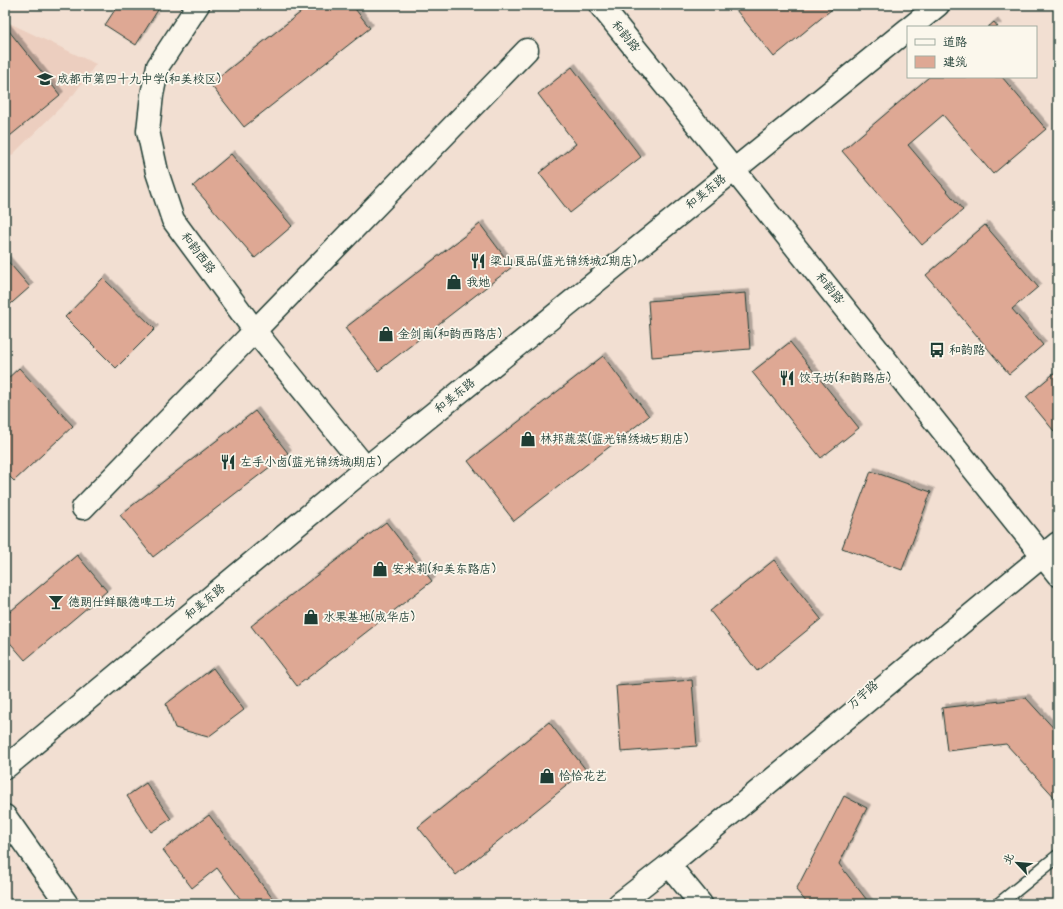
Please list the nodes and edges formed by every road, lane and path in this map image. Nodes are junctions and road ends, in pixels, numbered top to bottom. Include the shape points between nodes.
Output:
1 (198, 5) edge
2 (600, 5) edge
3 (938, 5) edge
4 (912, 26) edge
5 (907, 30) edge
6 (527, 50) dead end
7 (734, 170) junction
8 (255, 331) junction
9 (366, 468) junction
10 (83, 508) dead end
11 (1058, 527) edge
12 (1045, 548) edge
13 (1058, 575) edge
14 (5, 768) edge
15 (5, 816) edge
16 (1058, 856) edge
17 (668, 865) junction
18 (67, 904) edge
19 (619, 904) edge
20 (701, 904) edge
21 (999, 904) edge

1 - 8 street, 和韵西路 via 158,66 148,131 156,172 173,220
2 - 7 street, 和韵路’
3 - 4 street
5 - 7 street, 和美东路
6 - 8 street
7 - 9 street, 和美东路
7 - 12 street, 和韵路’
8 - 9 street, 和韵西路
8 - 10 street
9 - 14 street, 和美东路
11 - 12 street, 万宇路
12 - 13 street, 和韵路’
12 - 17 street, 万宇路
15 - 18 street
16 - 21 lane
17 - 19 street, 万宇路
17 - 20 street

